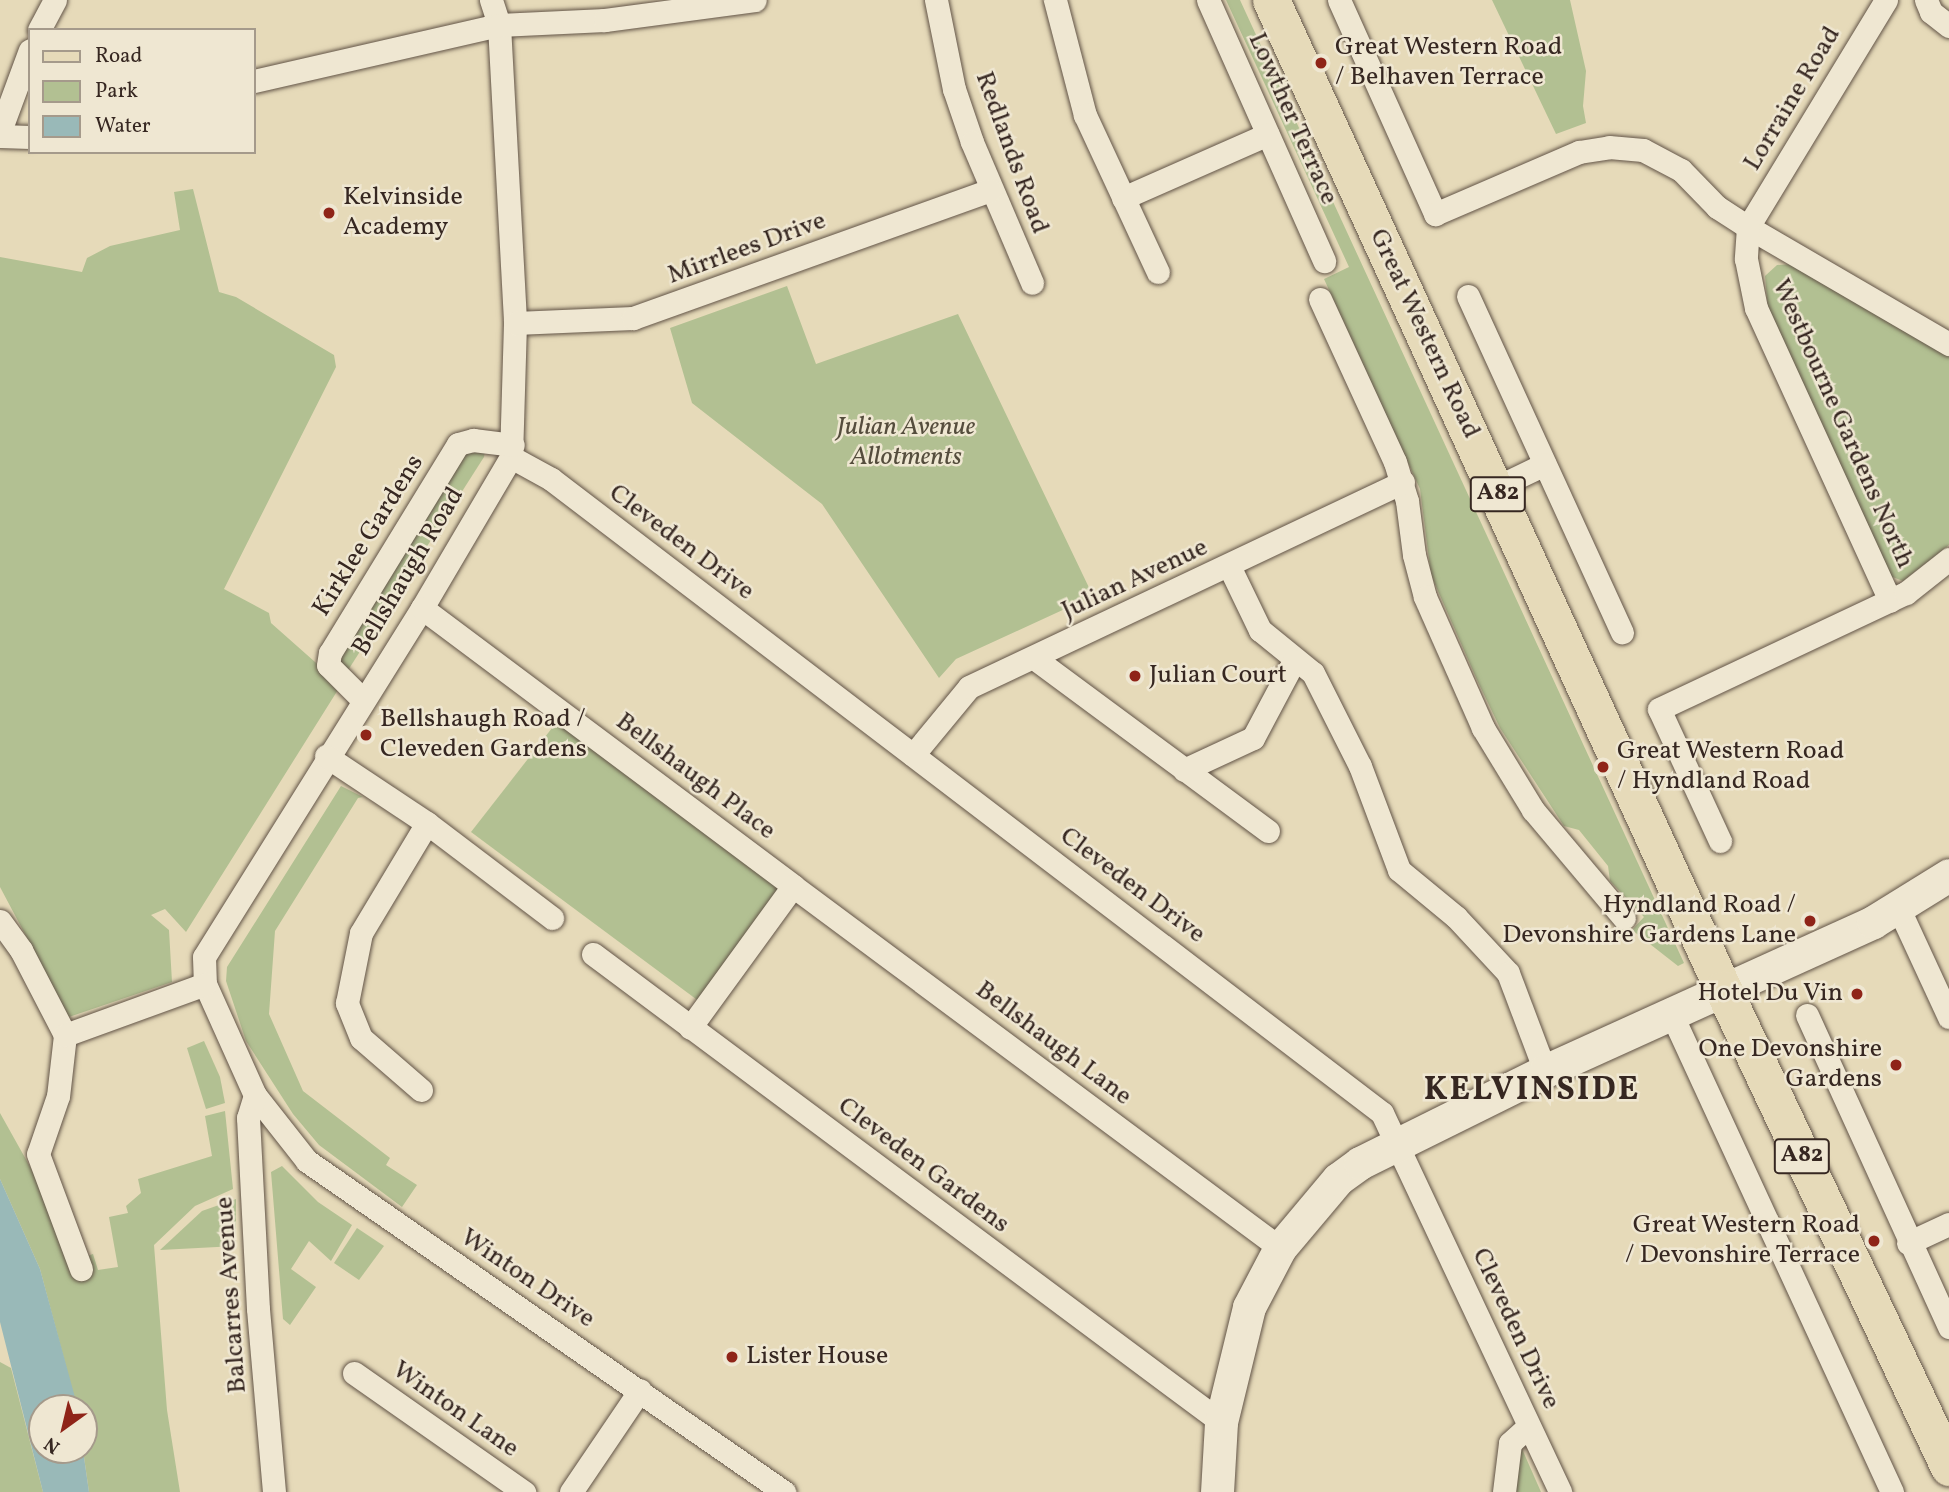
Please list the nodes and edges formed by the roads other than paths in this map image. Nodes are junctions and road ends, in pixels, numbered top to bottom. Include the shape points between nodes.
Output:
1 (55, 0) edge
2 (491, 0) edge
3 (755, 0) edge
4 (936, 0) edge
5 (1055, 0) edge
6 (1208, 0) edge
7 (1271, 0) edge
8 (1339, 0) edge
9 (1886, 0) edge
10 (1926, 0) edge
11 (711, 4) edge
12 (499, 25) junction
13 (1949, 26) edge
14 (40, 28) edge
15 (28, 55) edge
16 (256, 82) edge
17 (0, 131) edge
18 (1268, 134) junction
19 (0, 136) edge
20 (28, 136) edge
21 (990, 190) junction
22 (1122, 198) junction
23 (1748, 227) junction
24 (1324, 261) dead end
25 (1158, 272) dead end
26 (1032, 283) dead end
27 (1468, 296) dead end
28 (1320, 299) dead end
29 (514, 323) junction
30 (1949, 344) edge
31 (512, 451) junction
32 (1545, 464) junction
33 (1403, 482) junction
34 (1495, 488) junction
35 (1949, 559) edge
36 (1230, 568) junction
37 (1890, 601) junction
38 (422, 608) junction
39 (1622, 632) dead end
40 (1034, 658) junction
41 (1293, 661) junction
42 (363, 700) junction
43 (913, 755) junction
44 (326, 756) junction
45 (1184, 770) junction
46 (427, 822) junction
47 (1268, 831) dead end
48 (1720, 841) dead end
49 (1949, 874) edge
50 (793, 886) junction
51 (1899, 909) junction
52 (552, 918) dead end
53 (1624, 918) dead end
54 (0, 921) edge
55 (593, 954) dead end
56 (205, 984) junction
57 (1723, 989) junction
58 (1671, 1013) junction
59 (1807, 1014) dead end
60 (1949, 1017) edge
61 (690, 1028) junction
62 (65, 1035) junction
63 (1545, 1071) junction
64 (421, 1090) dead end
65 (255, 1094) junction
66 (1399, 1145) junction
67 (1949, 1224) edge
68 (1908, 1243) junction
69 (1280, 1248) junction
70 (81, 1269) dead end
71 (1949, 1327) edge
72 (354, 1373) dead end
73 (640, 1390) junction
74 (1221, 1422) junction
75 (1529, 1426) junction
76 (1949, 1467) edge
77 (275, 1492) edge
78 (524, 1492) edge
79 (571, 1492) edge
80 (784, 1492) edge
81 (1217, 1492) edge
82 (1504, 1492) edge
83 (1560, 1492) edge
84 (1892, 1492) edge

1 - 14 street
2 - 12 street
3 - 11 street
4 - 21 street, Redlands Road via 954,89
5 - 22 street via 1086,115
6 - 18 street, Lowther Terrace
7 - 34 main road, Great Western Road / A82
8 - 23 street via 1435,214 1558,159 1609,147 1634,148 1665,160 1701,187 1717,207
9 - 23 street, Lorraine Road
10 - 13 street via 1931,12
11 - 12 street
12 - 16 street
12 - 29 street
15 - 17 street
18 - 22 street
18 - 24 street, Lowther Terrace
19 - 20 street
21 - 26 street, Redlands Road
21 - 29 street, Mirrlees Drive via 633,318
22 - 25 street
23 - 30 street
23 - 37 street, Westbourne Gardens North via 1748,276 1756,308
27 - 32 street
28 - 33 street
29 - 31 street
31 - 38 street, Bellshaugh Road
31 - 42 street, Kirklee Gardens via 473,440 458,444 330,653 328,665
31 - 43 street, Cleveden Drive
32 - 34 street
32 - 39 street
33 - 36 street, Julian Avenue via 1266,545
33 - 53 street via 1425,597 1483,728 1532,810
34 - 57 main road, Great Western Road / A82
35 - 37 street
36 - 40 street, Julian Avenue
36 - 41 street via 1259,630
37 - 48 street via 1659,709
38 - 42 street, Bellshaugh Road
38 - 50 street, Bellshaugh Place
40 - 43 street, Julian Avenue via 969,687
40 - 45 street
41 - 45 street via 1253,738
41 - 63 street via 1313,673 1360,766 1399,870 1455,917 1508,973
42 - 44 street, Bellshaugh Road
43 - 66 street, Cleveden Drive via 1369,1101 1382,1113
44 - 46 street
44 - 56 street, Bellshaugh Road via 204,957
45 - 47 street
46 - 52 street
46 - 64 street via 360,933 347,1003 361,1038
49 - 51 street
50 - 61 street
50 - 69 street, Bellshaugh Lane
51 - 57 street
51 - 60 street
54 - 62 street via 21,950
55 - 61 street, Cleveden Gardens
56 - 62 street
56 - 65 street, Bellshaugh Road
57 - 58 street
57 - 76 main road, Great Western Road / A82
58 - 63 street
58 - 84 street
59 - 68 street
61 - 74 street, Cleveden Gardens
62 - 70 street via 58,1096 38,1154
63 - 66 street
65 - 73 street, Winton Drive via 307,1161
65 - 77 street, Balcarres Avenue via 248,1118 258,1309
66 - 69 street via 1360,1163 1338,1180
66 - 75 street, Cleveden Drive
67 - 68 street
68 - 71 street
69 - 74 street via 1249,1307
72 - 78 street, Winton Lane
73 - 79 street
73 - 80 street, Winton Drive
74 - 81 street
75 - 82 street via 1510,1443
75 - 83 street, Cleveden Drive

